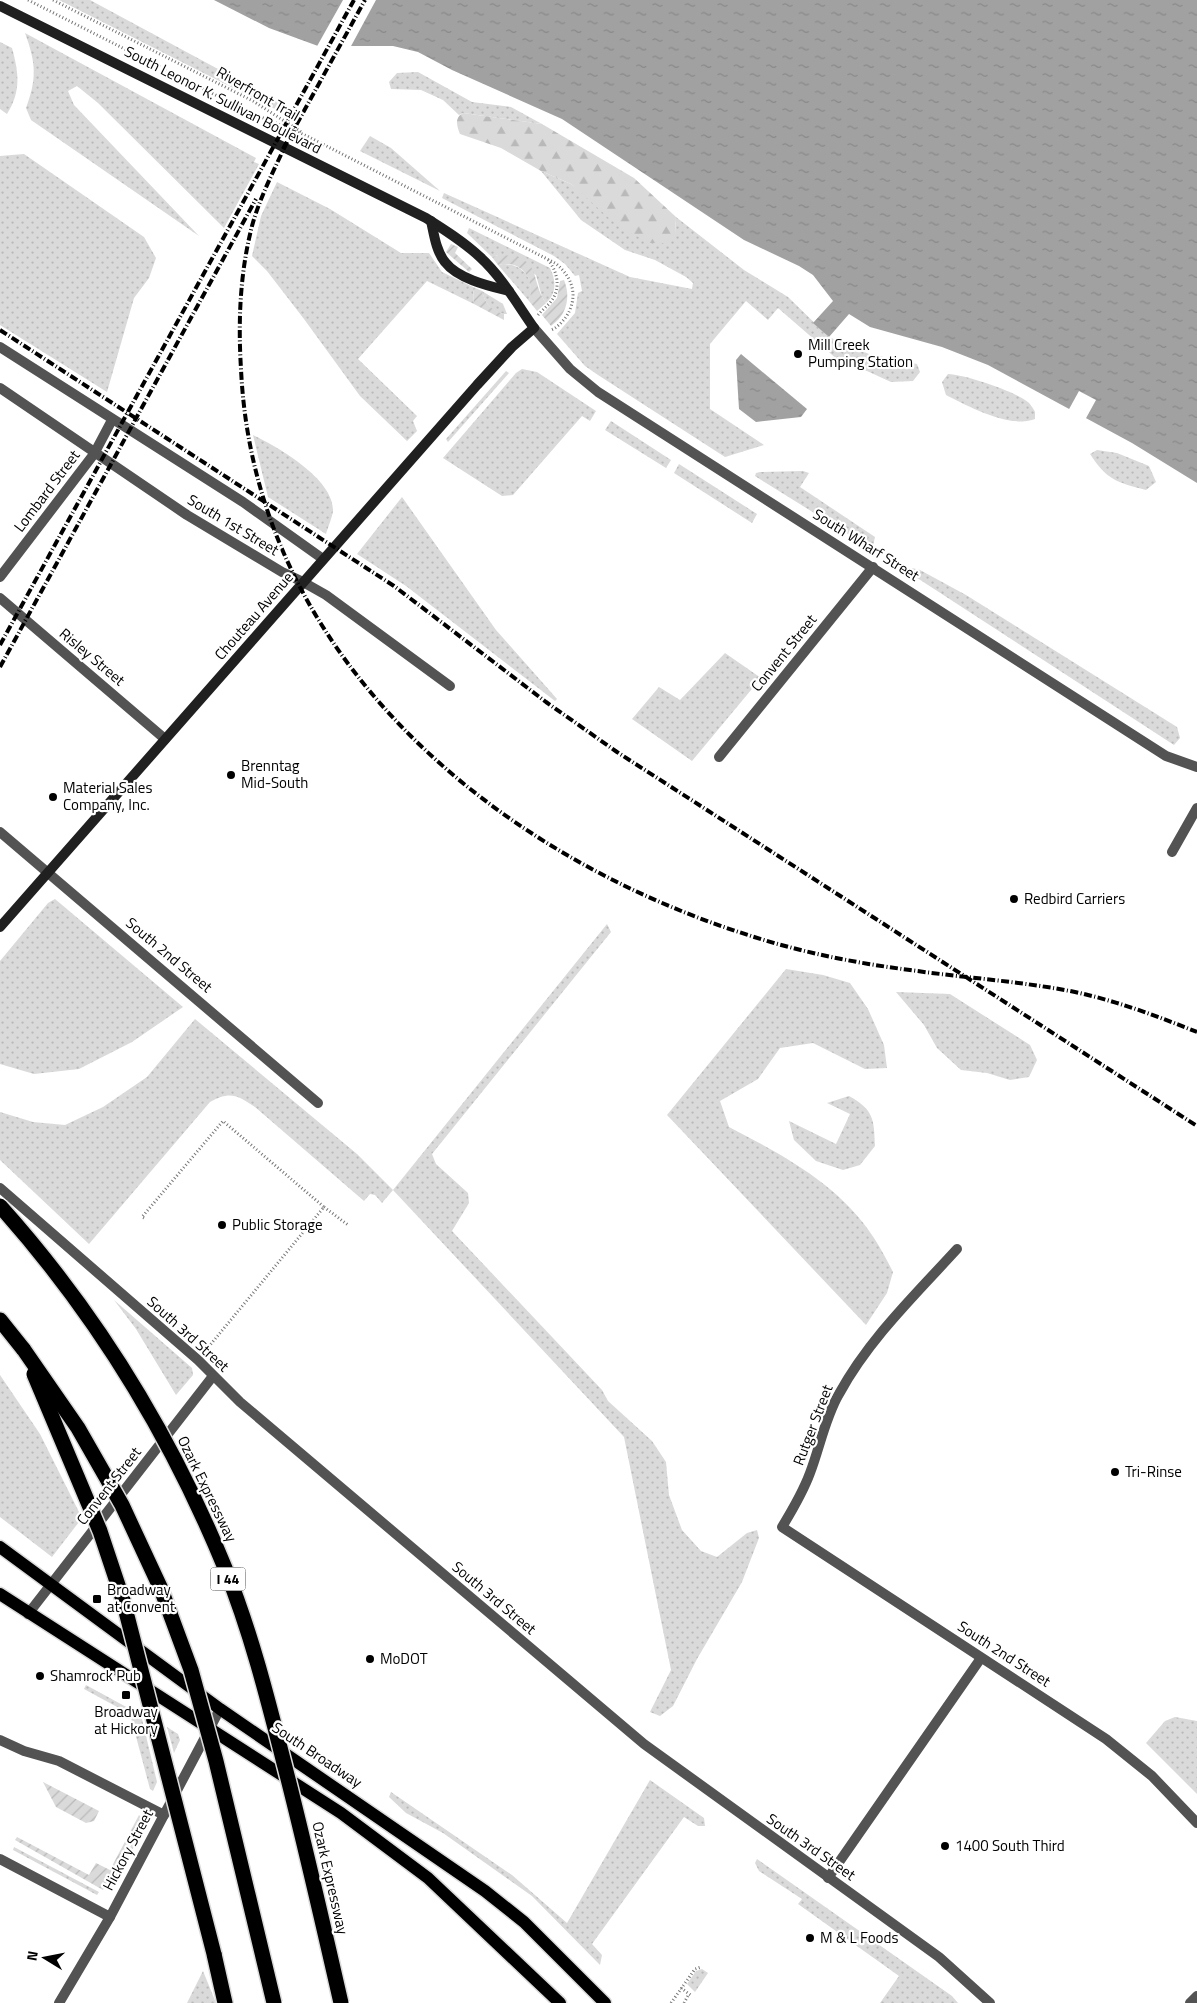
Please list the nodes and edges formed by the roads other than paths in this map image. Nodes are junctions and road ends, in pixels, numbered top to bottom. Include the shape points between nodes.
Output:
1 (0, 6) edge
2 (431, 221) junction
3 (509, 291) junction
4 (534, 328) junction
5 (0, 347) edge
6 (0, 388) edge
7 (112, 420) junction
8 (94, 454) junction
9 (323, 559) junction
10 (873, 567) junction
11 (0, 577) edge
12 (303, 582) junction
13 (0, 598) edge
14 (450, 686) dead end
15 (166, 739) junction
16 (719, 757) dead end
17 (1197, 767) edge
18 (1197, 808) edge
19 (0, 832) edge
20 (1172, 852) dead end
21 (48, 872) junction
22 (0, 927) edge
23 (318, 1103) dead end
24 (0, 1188) edge
25 (0, 1206) edge
26 (957, 1249) dead end
27 (0, 1320) edge
28 (24, 1350) junction
29 (213, 1376) junction
30 (782, 1527) joint
31 (0, 1547) edge
32 (50, 1585) junction
33 (0, 1594) edge
34 (28, 1614) junction
35 (981, 1658) junction
36 (220, 1708) junction
37 (209, 1729) junction
38 (0, 1740) edge
39 (164, 1815) junction
40 (1197, 1822) edge
41 (0, 1859) edge
42 (828, 1878) junction
43 (110, 1917) junction
44 (1197, 1996) edge
45 (59, 2003) edge
46 (225, 2003) edge
47 (274, 2003) edge
48 (342, 2003) edge
49 (560, 2003) edge
50 (605, 2003) edge
51 (990, 2003) edge
52 (1190, 2003) edge

1 - 2 street, South Leonor K. Sullivan Boulevard
2 - 3 street, South Leonor K. Sullivan Boulevard via 479,256
2 - 3 street via 440,254 452,268 489,286
3 - 4 street, South Leonor K. Sullivan Boulevard
4 - 9 street, Chouteau Avenue via 501,358
4 - 10 street, South Wharf Street via 570,369 598,392
5 - 7 street, South 1st Street
6 - 8 street, South 1st Street
7 - 8 street, Lombard Street
7 - 9 street, South 1st Street via 243,502
8 - 11 street, Lombard Street
8 - 12 street, South 1st Street via 195,520
9 - 12 street, Chouteau Avenue
10 - 16 street, Convent Street
10 - 17 street, South Wharf Street via 1166,756
12 - 14 street, South 1st Street
12 - 15 street, Chouteau Avenue
13 - 15 street, Risley Street
15 - 21 street, Chouteau Avenue
18 - 20 street
19 - 21 street, South 2nd Street
21 - 22 street, Chouteau Avenue
21 - 23 street, South 2nd Street
24 - 29 street, South 3rd Street
25 - 48 highway, Ozark Expressway / I 44, bridge via 86,1314 127,1375 187,1484 222,1562 272,1715
26 - 30 street, Rutger Street via 863,1355 838,1395 810,1473
27 - 28 highway
28 - 46 highway, bridge via 100,1531 123,1600
28 - 47 highway, bridge via 88,1445 122,1505 161,1589 199,1697
29 - 32 street, Convent Street
29 - 42 street, South 3rd Street via 644,1744
30 - 35 street, South 2nd Street
31 - 32 main road, South Broadway
32 - 34 street, Convent Street
32 - 36 main road, South Broadway
33 - 34 main road
34 - 37 main road
35 - 40 street, South 2nd Street via 1106,1739 1152,1776
35 - 42 street
36 - 37 street, Hickory Street
36 - 50 main road, South Broadway via 485,1891 524,1922
37 - 39 street, Hickory Street
37 - 49 main road via 342,1813 428,1878
38 - 39 street via 59,1761
39 - 43 street, Hickory Street
41 - 43 street
42 - 51 street, South 3rd Street via 946,1962
43 - 45 street, Hickory Street
44 - 52 street

